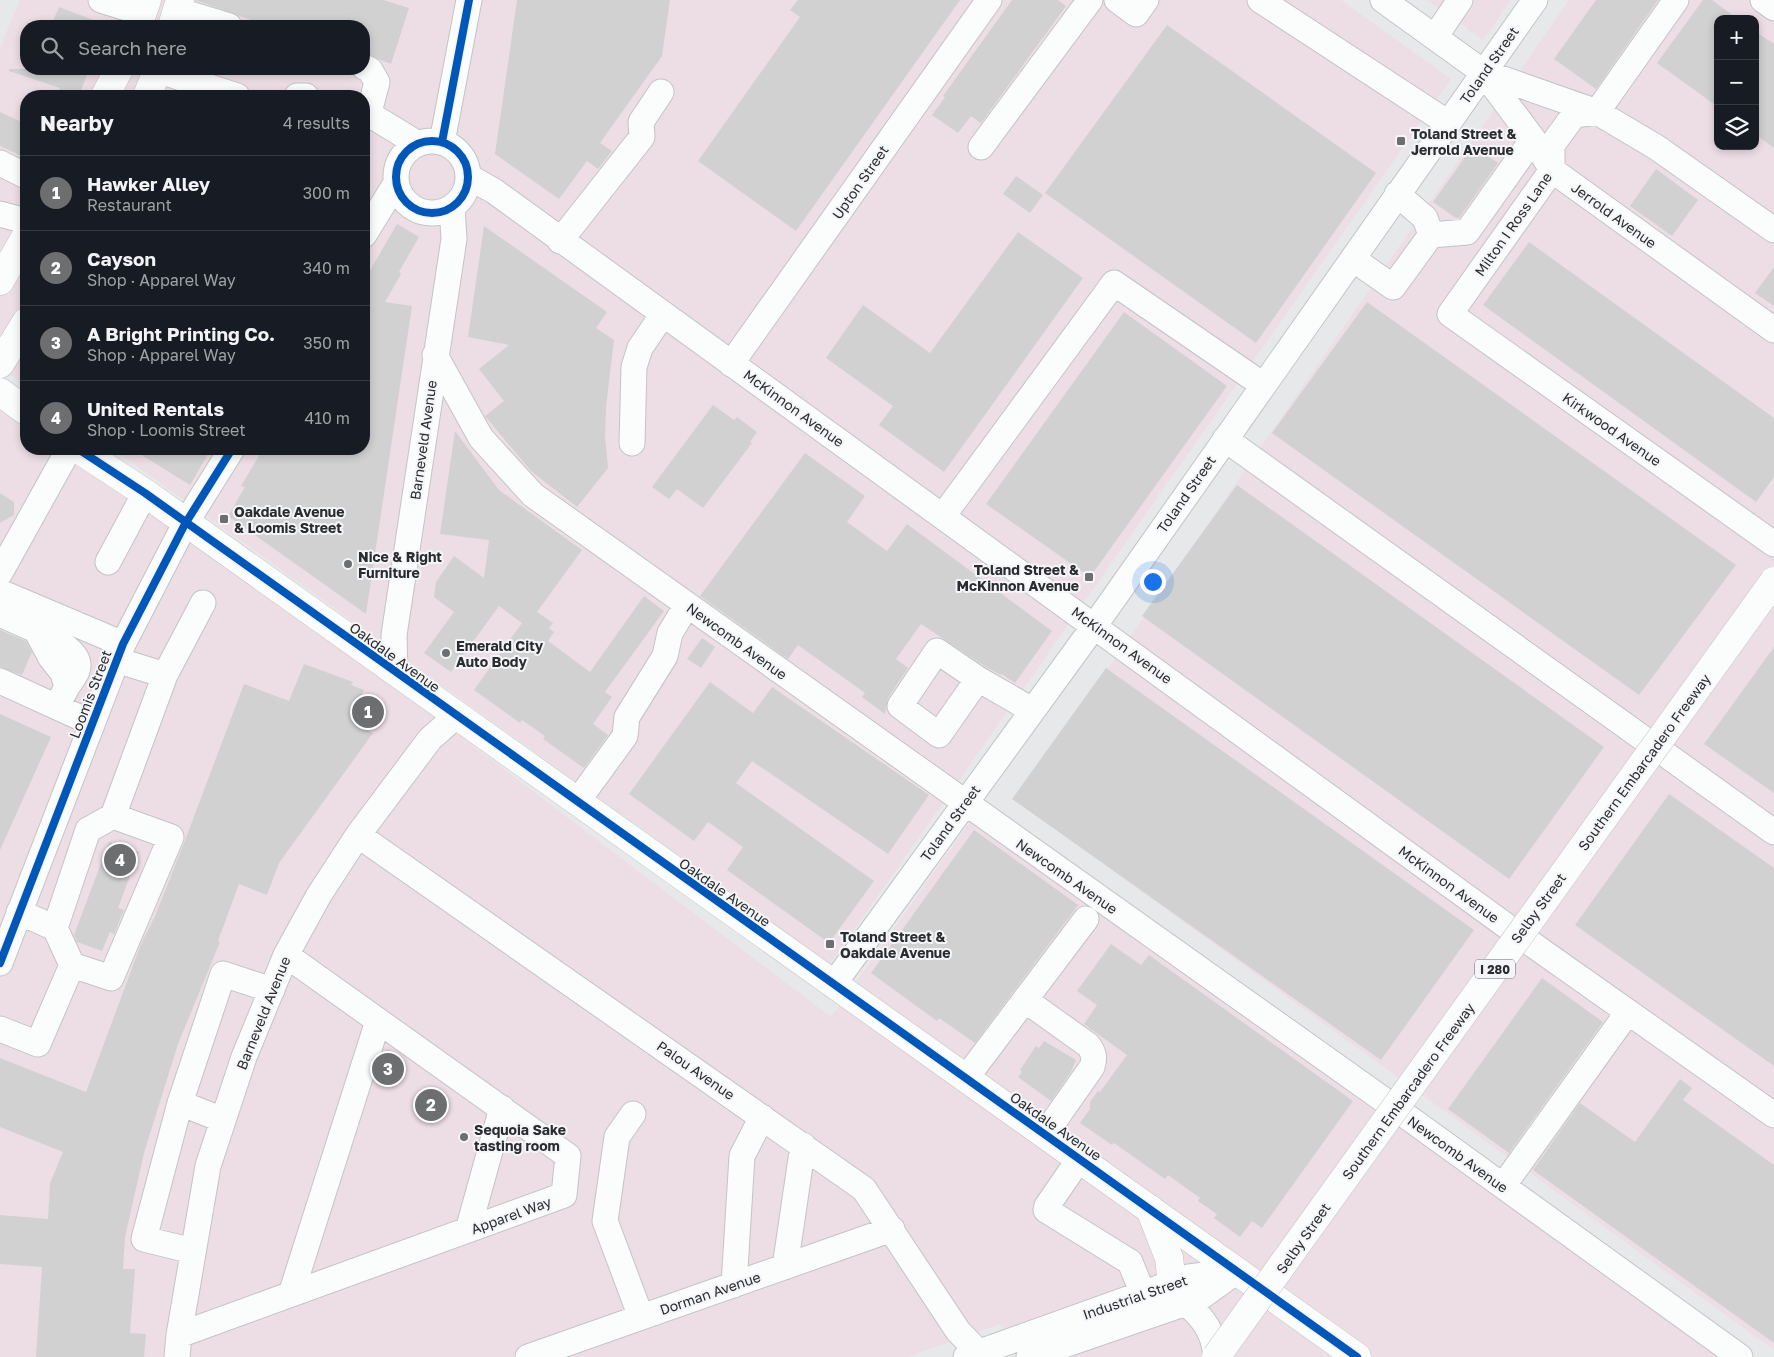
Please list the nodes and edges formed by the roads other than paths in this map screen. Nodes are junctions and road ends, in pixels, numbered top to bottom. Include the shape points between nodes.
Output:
1 (101, 0) edge
2 (469, 0) edge
3 (989, 0) edge
4 (1090, 0) edge
5 (1117, 0) edge
6 (1146, 0) edge
7 (1260, 0) edge
8 (1383, 0) edge
9 (1460, 0) edge
10 (1535, 0) edge
11 (1676, 0) edge
12 (1763, 0) edge
13 (1774, 8) edge
14 (176, 12) edge
15 (142, 13) edge
16 (203, 20) edge
17 (1435, 37) junction
18 (370, 70) edge
19 (1483, 72) junction
20 (116, 75) edge
21 (156, 75) edge
22 (196, 75) edge
23 (109, 90) edge
24 (150, 90) edge
25 (225, 90) edge
26 (661, 92) dead end
27 (370, 100) edge
28 (1597, 112) junction
29 (370, 113) edge
30 (1448, 122) junction
31 (1533, 139) junction
32 (430, 143) junction
33 (981, 147) dead end
34 (0, 163) edge
35 (1552, 170) junction
36 (20, 173) edge
37 (469, 177) junction
38 (396, 183) junction
39 (1397, 194) junction
40 (452, 208) junction
41 (0, 214) edge
42 (20, 219) edge
43 (370, 225) edge
44 (1774, 230) edge
45 (1431, 235) junction
46 (560, 241) junction
47 (20, 246) edge
48 (1353, 259) junction
49 (0, 281) edge
50 (663, 314) junction
51 (1450, 314) joint
52 (1774, 330) edge
53 (20, 332) edge
54 (435, 355) junction
55 (0, 364) edge
56 (731, 364) junction
57 (1263, 385) junction
58 (0, 392) edge
59 (20, 407) edge
60 (1225, 439) junction
61 (632, 444) dead end
62 (67, 455) edge
63 (87, 455) edge
64 (228, 455) edge
65 (145, 493) junction
66 (943, 516) junction
67 (185, 524) junction
68 (1774, 544) edge
69 (108, 562) dead end
70 (0, 573) edge
71 (1774, 583) edge
72 (0, 592) edge
73 (1774, 597) edge
74 (203, 603) dead end
75 (687, 605) junction
76 (0, 614) edge
77 (1095, 625) junction
78 (120, 652) junction
79 (395, 672) junction
80 (165, 675) junction
81 (978, 679) dead end
82 (0, 681) edge
83 (62, 697) junction
84 (1032, 710) junction
85 (456, 716) junction
86 (92, 723) junction
87 (1656, 748) junction
88 (577, 802) junction
89 (964, 802) junction
90 (113, 816) junction
91 (1774, 832) edge
92 (358, 835) junction
93 (12, 917) edge
94 (1086, 918) dead end
95 (55, 928) junction
96 (1519, 935) junction
97 (286, 955) junction
98 (0, 963) edge
99 (72, 965) junction
100 (833, 985) junction
101 (272, 990) junction
102 (1025, 1000) junction
103 (1628, 1012) junction
104 (378, 1020) junction
105 (0, 1029) edge
106 (966, 1078) junction
107 (180, 1103) junction
108 (502, 1108) junction
109 (1395, 1108) junction
110 (633, 1114) dead end
111 (1774, 1115) edge
112 (762, 1117) junction
113 (223, 1120) junction
114 (1045, 1134) junction
115 (803, 1145) junction
116 (1080, 1158) junction
117 (1503, 1186) junction
118 (1150, 1209) junction
119 (892, 1229) junction
120 (468, 1230) junction
121 (193, 1251) junction
122 (785, 1266) junction
123 (1236, 1271) junction
124 (734, 1285) junction
125 (1266, 1291) junction
126 (1179, 1293) junction
127 (291, 1294) junction
128 (1143, 1294) junction
129 (641, 1317) junction
130 (178, 1346) edge
131 (976, 1355) edge
132 (528, 1357) edge
133 (1028, 1357) edge
134 (1217, 1357) edge
135 (1229, 1357) edge
136 (1357, 1357) edge
137 (1740, 1357) edge

1 - 15 street
2 - 32 street
3 - 56 street, Upton Street
4 - 33 street
5 - 6 street via 1136,14
7 - 30 street
8 - 17 street, Jerrold Avenue
9 - 17 street
10 - 19 street, Toland Street
11 - 28 street
12 - 13 street
14 - 16 street
17 - 19 street, Jerrold Avenue
18 - 27 street via 377,82
19 - 28 street, Jerrold Avenue
19 - 30 street, Toland Street
19 - 31 street, Jerrold Avenue
20 - 23 main road
21 - 24 main road
22 - 25 street
26 - 46 street via 641,122 642,137
28 - 35 street, Milton I Ross Lane via 1574,115 1552,145
28 - 44 street, Jerrold Avenue via 1656,147
29 - 32 street
30 - 39 street, Toland Street
31 - 35 street, Jerrold Avenue
31 - 45 street via 1467,232
32 - 37 street via 453,147 462,155
32 - 38 street via 408,150 400,159
34 - 36 street
35 - 51 street, Milton I Ross Lane
35 - 52 street, Jerrold Avenue
37 - 40 street via 461,200
37 - 46 street, McKinnon Avenue via 494,191
38 - 40 street via 404,199 417,210 429,213
38 - 43 street
39 - 45 street via 1425,218
39 - 48 street, Toland Street
40 - 54 street, Barneveld Avenue via 454,239
41 - 42 street
45 - 48 street via 1393,287
46 - 50 street, McKinnon Avenue
47 - 49 main road
48 - 57 street, Toland Street
50 - 56 street, McKinnon Avenue
50 - 61 street via 640,348 634,367
51 - 68 street, Kirkwood Avenue
53 - 55 main road
54 - 75 street, Newcomb Avenue via 480,438 533,495
54 - 79 street, Barneveld Avenue via 394,635
56 - 66 street, McKinnon Avenue
57 - 60 street, Toland Street
57 - 66 street via 1114,283
58 - 59 main road
60 - 77 street, Toland Street
60 - 87 street
62 - 70 street
63 - 65 main road, Oakdale Avenue
64 - 67 street, Loomis Street
65 - 67 main road, Oakdale Avenue
65 - 69 street
66 - 77 street, McKinnon Avenue
67 - 78 street, Loomis Street
67 - 79 main road, Oakdale Avenue
71 - 87 street, Selby Street
71 - 134 main road, Southern Embarcadero Freeway / I 280, bridge
72 - 78 street
73 - 135 main road, Southern Embarcadero Freeway / I 280
74 - 80 street
75 - 88 street via 670,633 665,656 627,717 625,736
75 - 89 street, Newcomb Avenue
76 - 83 street via 36,630 63,673
77 - 84 street, Toland Street
77 - 96 street, McKinnon Avenue
78 - 80 street
78 - 86 street, Loomis Street
79 - 85 main road, Oakdale Avenue
80 - 90 street
81 - 84 street
82 - 83 street
83 - 86 street
84 - 89 street, Toland Street
85 - 88 main road, Oakdale Avenue
85 - 92 street, Barneveld Avenue via 430,739
86 - 93 street, Loomis Street
87 - 91 street
87 - 96 street, Selby Street
88 - 100 main road, Oakdale Avenue
89 - 100 street, Toland Street
89 - 109 street, Newcomb Avenue
90 - 95 street via 88,830
90 - 99 street via 171,837 111,978
92 - 97 street, Barneveld Avenue via 319,895
92 - 112 street, Palou Avenue
93 - 95 street
93 - 98 street, Loomis Street
94 - 102 street
95 - 99 street
96 - 103 street, McKinnon Avenue
96 - 109 street, Selby Street
97 - 101 street, Barneveld Avenue
97 - 104 street, Apparel Way
99 - 105 street via 38,1044
100 - 106 main road, Oakdale Avenue
101 - 107 street via 223,974
101 - 113 street, Barneveld Avenue via 244,1057
102 - 106 street
102 - 114 street via 1088,1045 1093,1052 1092,1067
103 - 111 street, McKinnon Avenue
103 - 117 street
104 - 108 street, Apparel Way
104 - 127 street
106 - 114 main road, Oakdale Avenue
107 - 113 street
107 - 121 street via 144,1239
108 - 120 street
108 - 120 street, Apparel Way via 568,1156 564,1196
109 - 117 street, Newcomb Avenue
109 - 125 street, Selby Street
110 - 129 street via 617,1137 605,1220
112 - 115 street, Palou Avenue
112 - 124 street via 742,1156
113 - 121 street, Barneveld Avenue via 208,1166
114 - 116 main road, Oakdale Avenue
115 - 119 street, Palou Avenue via 864,1189
115 - 122 street
116 - 118 main road, Oakdale Avenue
116 - 128 street via 1046,1210 1130,1262
117 - 137 street, Newcomb Avenue
118 - 123 main road, Oakdale Avenue
118 - 126 main road
119 - 122 street, Dorman Avenue
119 - 131 street, Palou Avenue
120 - 127 street, Apparel Way
121 - 130 street, Barneveld Avenue
122 - 124 street, Dorman Avenue
123 - 125 main road, Oakdale Avenue
123 - 126 street, Industrial Street via 1189,1277
124 - 129 street, Dorman Avenue
125 - 134 street, Selby Street
125 - 136 main road, Oakdale Avenue
126 - 128 street, Industrial Street
126 - 133 street, Industrial Street
126 - 134 street via 1209,1328
127 - 130 street, Apparel Way
128 - 131 street, Industrial Street
129 - 132 street, Dorman Avenue

